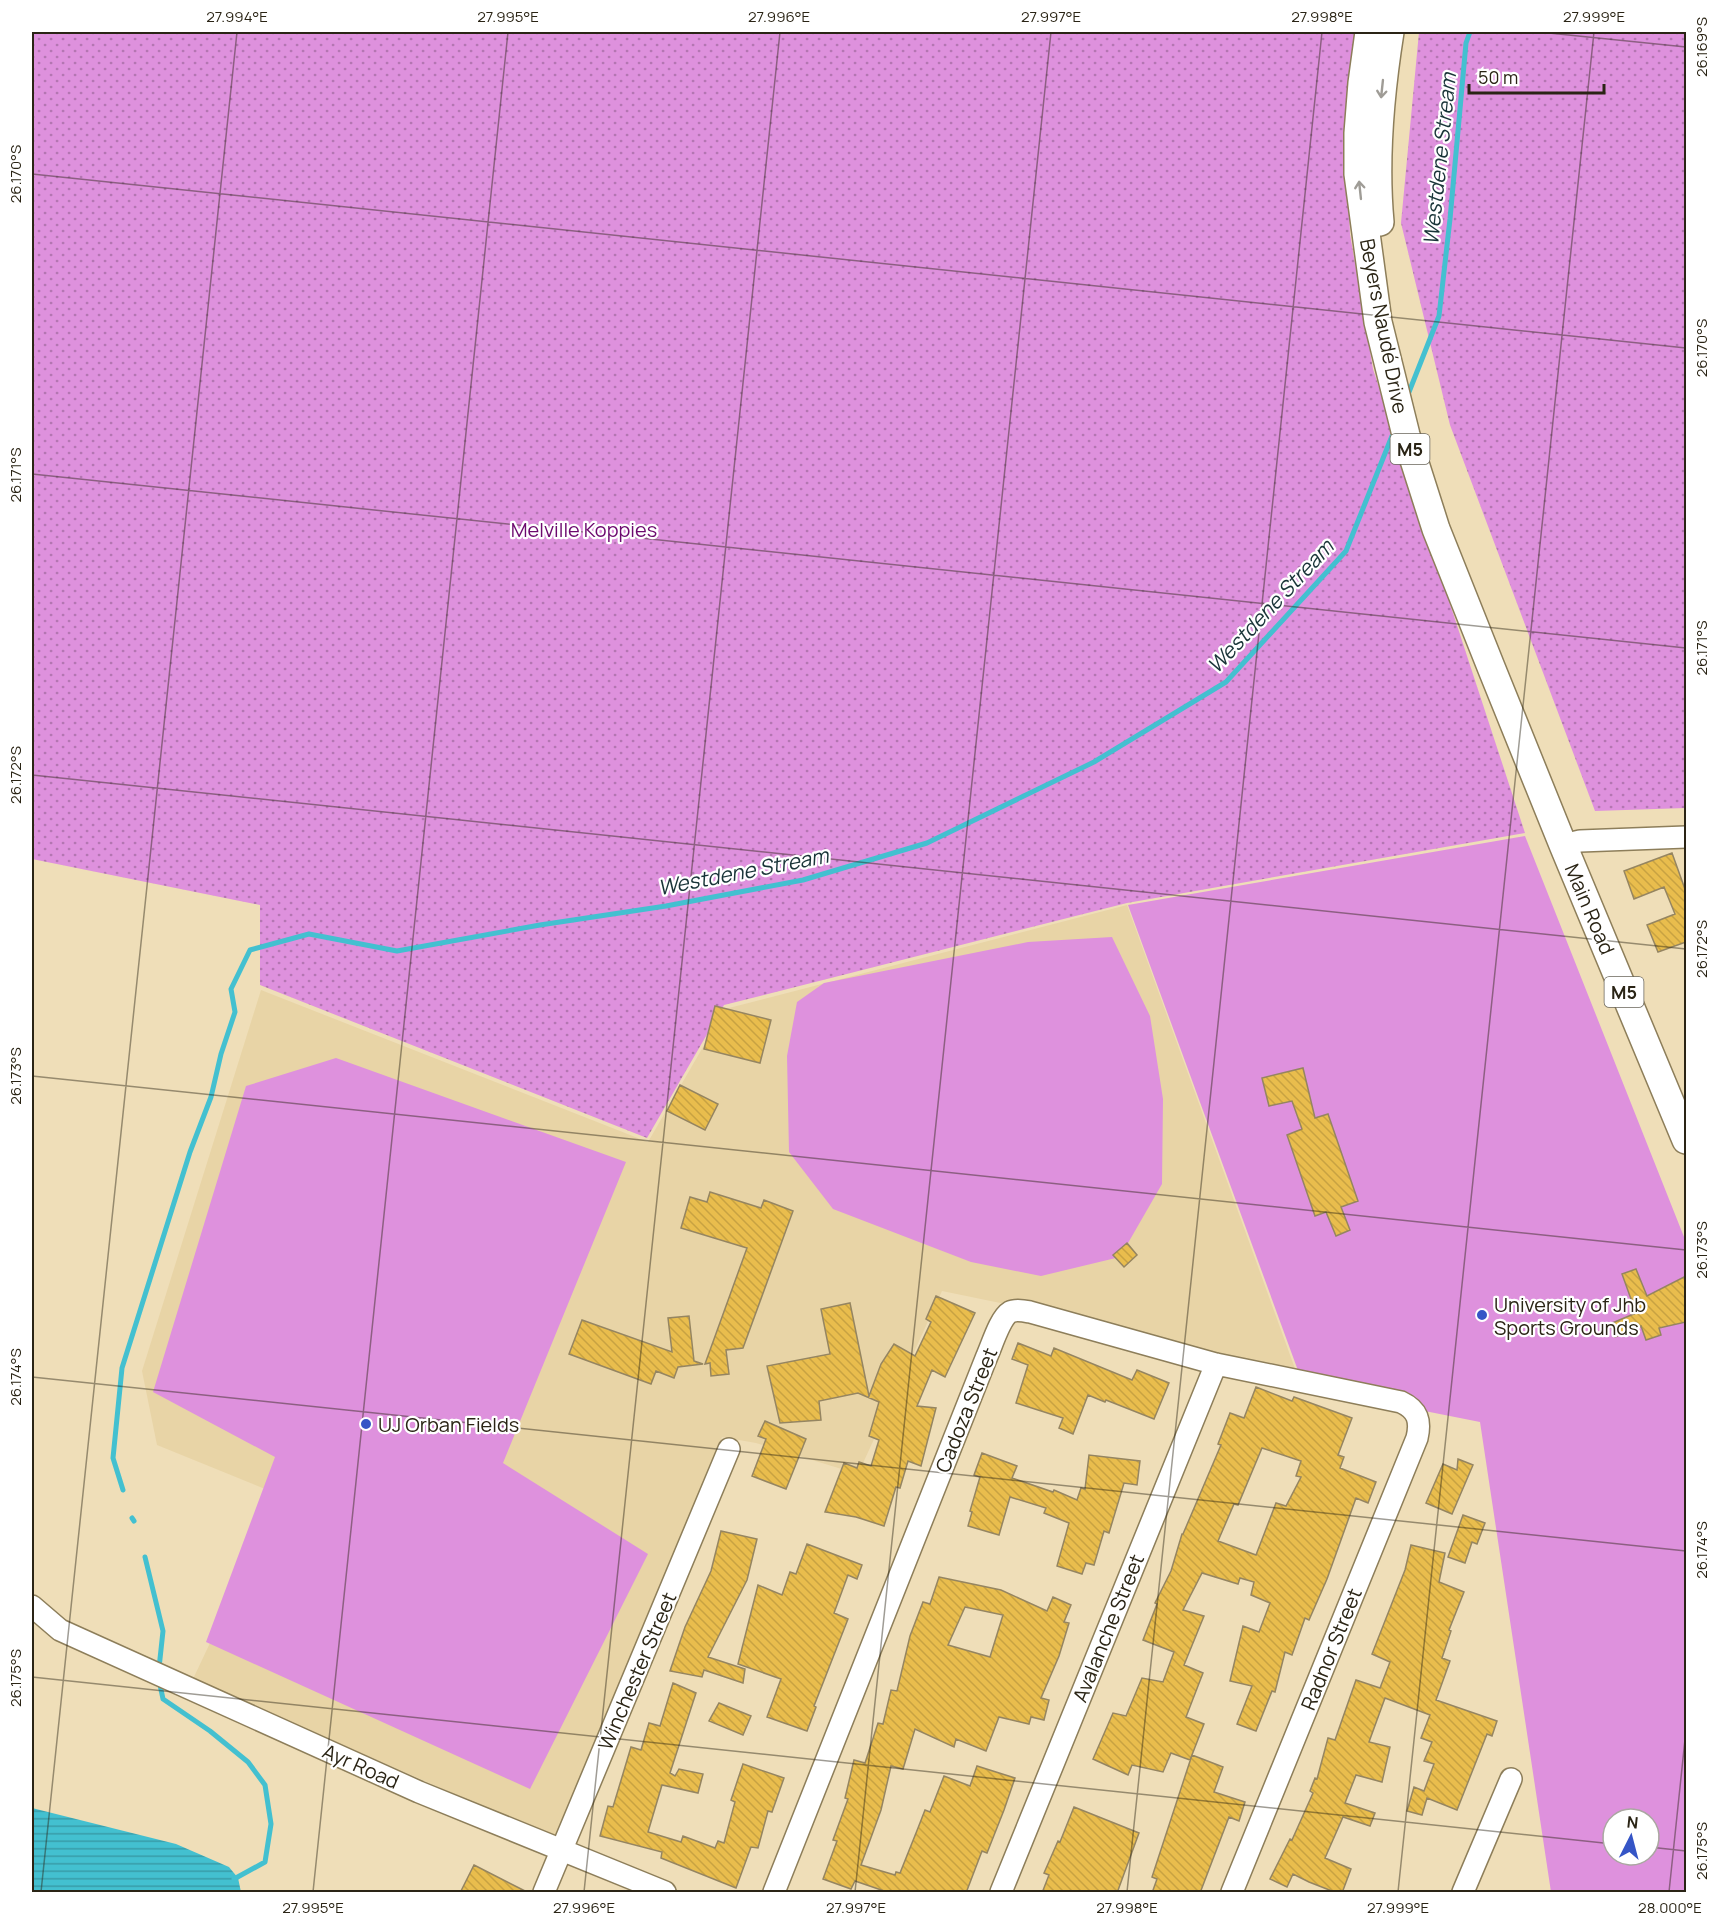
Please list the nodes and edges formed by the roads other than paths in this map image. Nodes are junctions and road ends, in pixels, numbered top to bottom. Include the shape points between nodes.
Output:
1 (1370, 32) edge
2 (1390, 32) edge
3 (1686, 837) edge
4 (1571, 843) junction
5 (1682, 1101) edge
6 (1686, 1140) edge
7 (1216, 1364) junction
8 (1409, 1406) joint
9 (729, 1449) dead end
10 (32, 1606) edge
11 (1511, 1779) dead end
12 (561, 1851) junction
13 (544, 1893) edge
14 (665, 1893) edge
15 (774, 1893) edge
16 (1001, 1893) edge
17 (1232, 1893) edge
18 (1462, 1893) edge

4 -> 1 main road, Beyers Naudé Drive / M5 via 1436,529 1387,363 1358,174 1361,93
2 -> 4 main road, Beyers Naudé Drive / M5 via 1380,98 1377,161 1384,261 1400,361 1450,524
3 - 4 street
4 - 5 main road, Main Road / M5
5 - 6 main road, Main Road / M5
7 - 8 street, Cadoza Street
7 - 15 street, Cadoza Street via 1030,1312 1011,1312 1004,1319
7 - 16 street, Avalanche Street
8 - 17 street, Radnor Street via 1419,1420 1417,1438
9 - 12 street, Winchester Street
10 - 12 street, Ayr Road via 60,1630 337,1756
11 - 18 street
12 - 13 street, Winchester Street
12 - 14 street, Ayr Road

